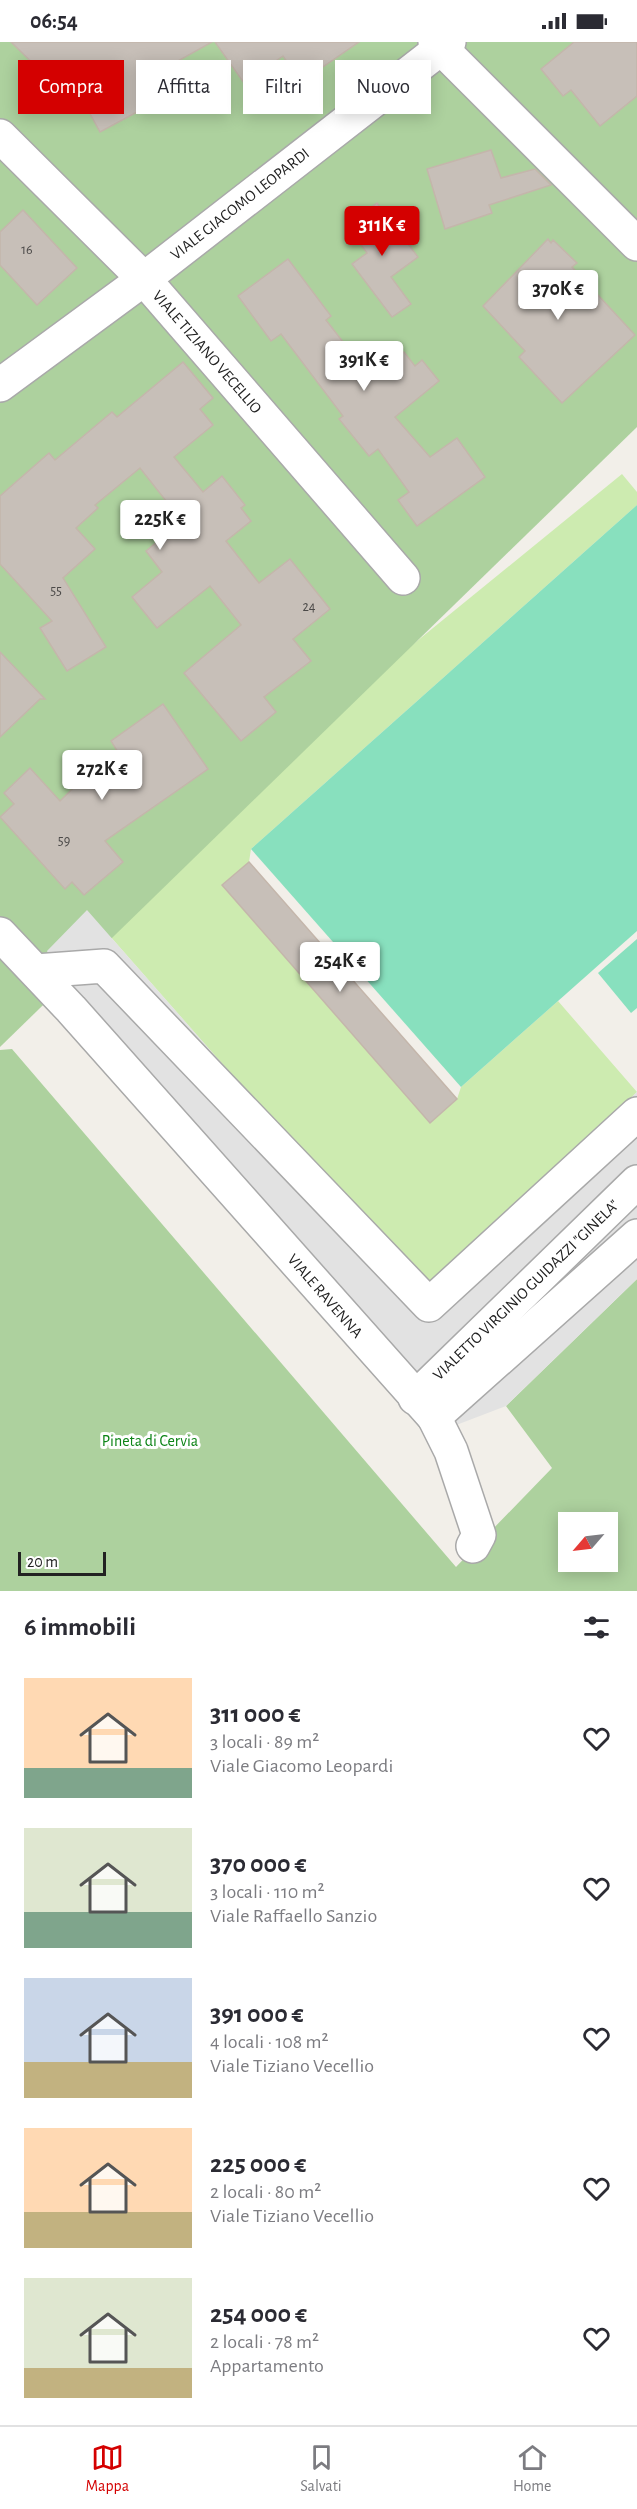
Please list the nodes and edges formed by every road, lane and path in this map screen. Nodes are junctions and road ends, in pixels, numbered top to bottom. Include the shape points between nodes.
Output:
1 (442, 44) edge
2 (0, 136) edge
3 (637, 244) edge
4 (144, 279) junction
5 (0, 385) edge
6 (403, 578) dead end
7 (0, 934) edge
8 (36, 971) junction
9 (637, 1114) edge
10 (637, 1182) edge
11 (637, 1236) edge
12 (424, 1408) junction
13 (473, 1546) dead end

1 - 3 street
1 - 4 street, VIALE GIACOMO LEOPARDI
2 - 4 street, VIALE TIZIANO VECELLIO
4 - 5 street, VIALE GIACOMO LEOPARDI
4 - 6 street, VIALE TIZIANO VECELLIO
7 - 8 street, VIALE RAVENNA
8 - 9 street via 104,966 429,1305
8 - 12 street, VIALE RAVENNA
10 - 12 street, VIALETTO VIRGINIO GUIDAZZI "GINELA"
11 - 12 street
12 - 13 street, VIALE RAVENNA via 451,1451 479,1534

